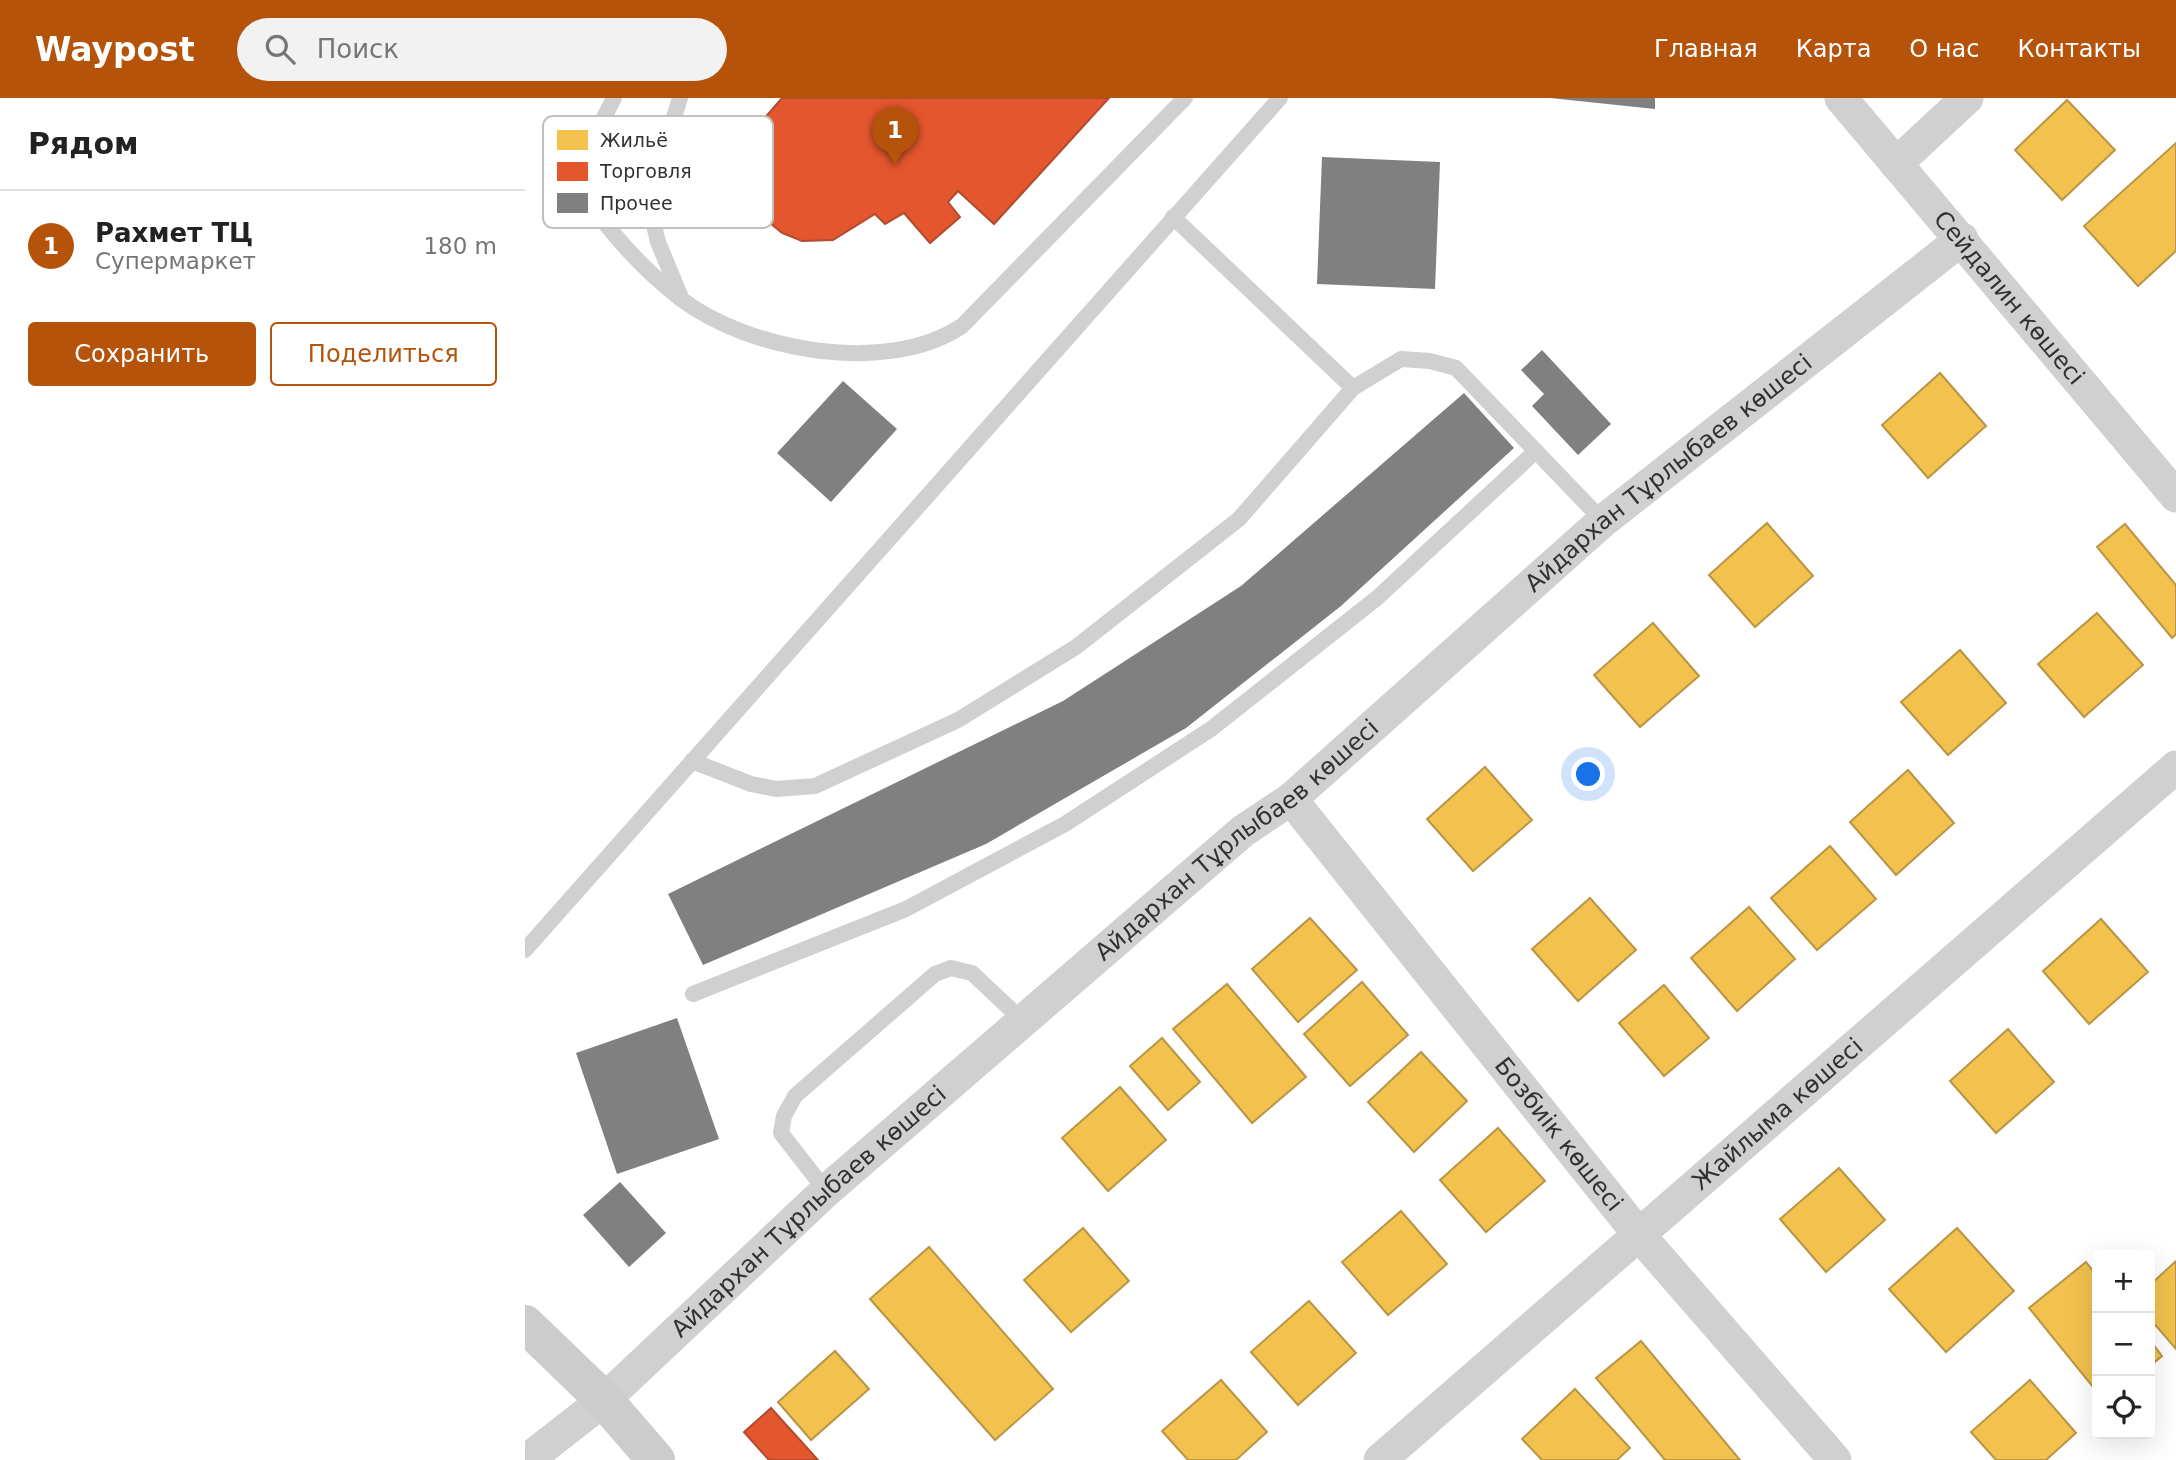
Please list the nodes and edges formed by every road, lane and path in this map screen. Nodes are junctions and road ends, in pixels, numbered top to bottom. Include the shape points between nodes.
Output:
1 (614, 98) edge
2 (681, 98) edge
3 (1185, 98) edge
4 (1280, 98) edge
5 (1841, 98) edge
6 (1967, 98) edge
7 (605, 116) edge
8 (675, 116) edge
9 (1896, 164) junction
10 (1173, 216) junction
11 (607, 228) edge
12 (655, 228) edge
13 (1962, 239) junction
14 (682, 300) junction
15 (1353, 388) junction
16 (1536, 451) junction
17 (2176, 496) edge
18 (1603, 521) junction
19 (692, 761) junction
20 (2176, 767) edge
21 (1291, 799) junction
22 (525, 950) edge
23 (693, 994) dead end
24 (1023, 1021) junction
25 (826, 1191) junction
26 (1640, 1236) junction
27 (525, 1324) edge
28 (604, 1400) junction
29 (528, 1454) edge
30 (656, 1460) edge
31 (1380, 1460) edge
32 (1835, 1460) edge

1 - 7 lane
2 - 8 lane
3 - 14 lane via 962,326 946,337 853,355 753,338
4 - 10 lane
5 - 9 street, Сейдалин көшесі
6 - 9 street
9 - 13 street, Сейдалин көшесі
10 - 15 lane
10 - 19 lane
11 - 14 lane
12 - 14 lane
13 - 17 street, Сейдалин көшесі
13 - 18 street, Айдархан Тұрлыбаев көшесі
15 - 16 lane via 1401,359 1456,368
15 - 19 lane via 1239,519 1076,647 958,720 815,786 763,787
16 - 18 lane
16 - 23 lane via 1377,598 1211,729 1065,824 906,909
18 - 21 street, Айдархан Тұрлыбаев көшесі
19 - 22 lane
20 - 26 street, Жайлыма көшесі
21 - 24 street, Айдархан Тұрлыбаев көшесі via 1243,831
21 - 26 street, Бозбиік көшесі
24 - 25 street, Айдархан Тұрлыбаев көшесі
24 - 25 lane via 972,973 951,968 935,974 795,1096 784,1116 781,1133
25 - 28 street, Айдархан Тұрлыбаев көшесі
26 - 31 street, Жайлыма көшесі
26 - 32 street, Бозбиік көшесі
27 - 28 street
28 - 29 street, Айдархан Тұрлыбаев көшесі
28 - 30 street

